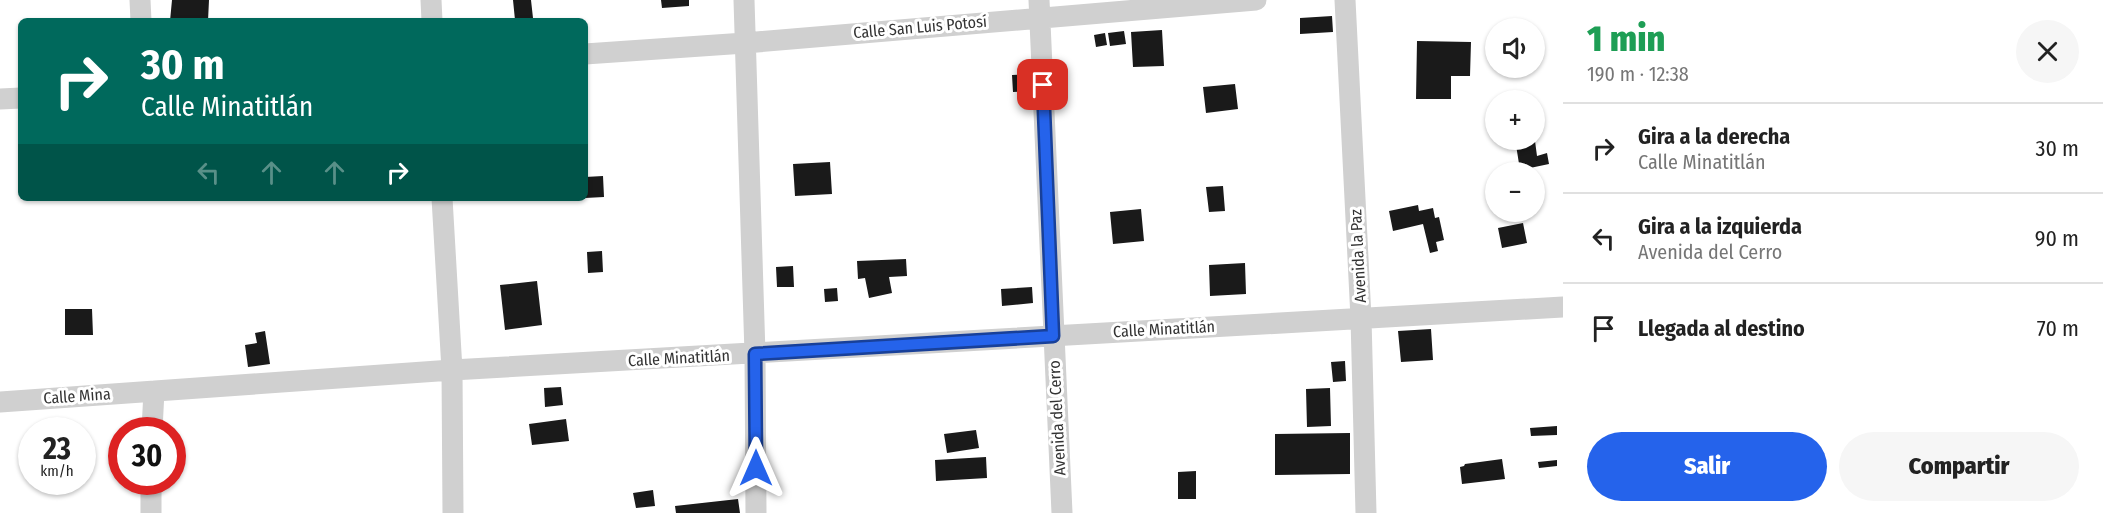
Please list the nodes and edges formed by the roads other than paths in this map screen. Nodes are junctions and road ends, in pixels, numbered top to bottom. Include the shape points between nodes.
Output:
1 (140, 0) edge
2 (431, 0) edge
3 (744, 0) edge
4 (1256, 0) edge
5 (1345, 0) edge
6 (1040, 8) edge
7 (141, 18) edge
8 (432, 18) edge
9 (745, 43) junction
10 (588, 54) edge
11 (18, 98) edge
12 (0, 99) edge
13 (442, 201) edge
14 (1563, 308) edge
15 (1361, 318) junction
16 (1053, 336) junction
17 (755, 354) junction
18 (452, 370) junction
19 (154, 391) junction
20 (0, 402) edge
21 (153, 417) edge
22 (151, 495) edge
23 (151, 513) edge
24 (453, 513) edge
25 (756, 513) edge
26 (1062, 513) edge
27 (1366, 513) edge

1 - 7 street
2 - 8 street
3 - 9 street
4 - 6 street, Calle San Luis Potosí
5 - 15 street, Avenida la Paz
6 - 9 street, Calle San Luis Potosí
6 - 16 street, Avenida del Cerro
9 - 10 street, Calle San Luis Potosí
9 - 17 street
11 - 12 street
13 - 18 street
14 - 15 street, Calle Minatitlán
15 - 16 street, Calle Minatitlán
15 - 27 street, Avenida la Paz
16 - 17 street, Calle Minatitlán
16 - 26 street, Avenida del Cerro
17 - 18 street, Calle Minatitlán
17 - 25 street
18 - 19 street, Calle Minatitlán
18 - 24 street
19 - 20 street, Calle Mina
19 - 21 street
22 - 23 street

